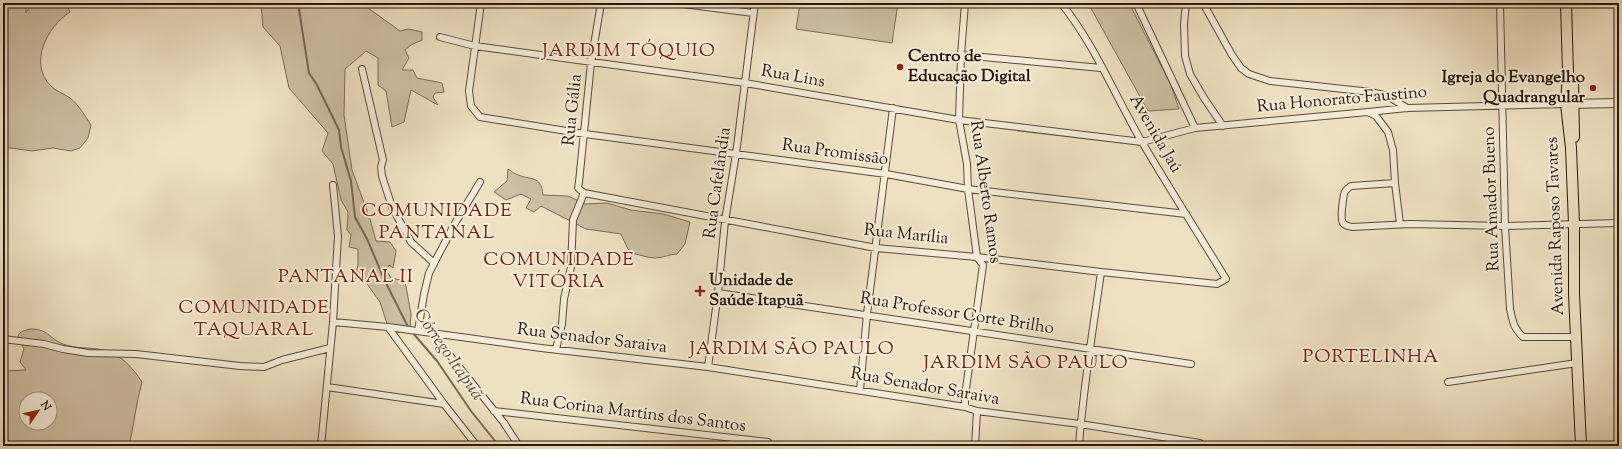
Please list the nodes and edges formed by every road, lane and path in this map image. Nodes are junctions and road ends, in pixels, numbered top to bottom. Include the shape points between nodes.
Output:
1 (481, 3) edge
2 (601, 3) edge
3 (675, 3) edge
4 (755, 3) edge
5 (965, 3) edge
6 (1061, 3) edge
7 (1136, 3) edge
8 (1186, 3) edge
9 (1203, 3) edge
10 (1500, 3) edge
11 (1566, 4) edge
12 (753, 13) junction
13 (440, 37) dead end
14 (475, 46) junction
15 (961, 55) junction
16 (591, 63) junction
17 (1102, 68) junction
18 (362, 69) dead end
19 (746, 83) junction
20 (1570, 104) junction
21 (1619, 104) edge
22 (1503, 106) junction
23 (893, 108) junction
24 (1407, 108) junction
25 (1368, 112) junction
26 (959, 120) junction
27 (1223, 126) junction
28 (1195, 128) junction
29 (585, 134) junction
30 (1142, 142) junction
31 (736, 154) junction
32 (886, 174) junction
33 (480, 182) dead end
34 (1395, 183) junction
35 (333, 185) dead end
36 (968, 189) junction
37 (584, 193) junction
38 (1186, 214) junction
39 (725, 221) junction
40 (1400, 224) junction
41 (1574, 224) junction
42 (1619, 224) edge
43 (1505, 226) junction
44 (876, 248) junction
45 (977, 257) junction
46 (434, 263) junction
47 (1101, 272) junction
48 (1226, 279) joint
49 (718, 293) junction
50 (867, 314) junction
51 (333, 322) junction
52 (388, 327) junction
53 (418, 331) junction
54 (974, 331) junction
55 (432, 333) junction
56 (1576, 336) junction
57 (3, 340) edge
58 (330, 348) junction
59 (556, 349) junction
60 (1090, 349) junction
61 (1577, 363) junction
62 (1191, 364) dead end
63 (708, 366) junction
64 (1448, 382) dead end
65 (327, 387) junction
66 (860, 390) junction
67 (444, 404) junction
68 (965, 407) junction
69 (494, 411) junction
70 (977, 411) junction
71 (1080, 424) junction
72 (768, 442) dead end
73 (321, 446) edge
74 (477, 446) edge
75 (519, 446) edge
76 (975, 446) edge
77 (1079, 446) edge
78 (1201, 446) edge
79 (1580, 446) edge

1 - 14 street
2 - 16 street, Rua Gália
3 - 12 street
4 - 12 street, Rua Cafelândia
5 - 15 street, Rua Alberto Ramos
6 - 17 street, Avenida Jaú via 1089,42
7 - 28 street
8 - 27 street via 1184,24 1188,68
9 - 24 street via 1228,48 1249,74 1285,84 1371,92 1388,96
10 - 22 street, Rua Amador Bueno
11 - 20 main road, Avenida Raposo Tavares via 1568,72 1573,82
12 - 19 street, Rua Cafelândia
13 - 14 street, Rua Lins
14 - 16 street, Rua Lins
14 - 29 street, Rua Promissão via 469,98 480,117
15 - 17 street
15 - 26 street, Rua Alberto Ramos
16 - 19 street, Rua Lins
16 - 29 street, Rua Gália
17 - 30 street, Avenida Jaú
18 - 46 street via 383,160 382,176 392,207 411,242
19 - 23 street, Rua Lins
19 - 31 street, Rua Cafelândia
20 - 21 street, Rua Honorato Faustino
20 - 22 street, Rua Honorato Faustino
20 - 41 main road, Avenida Raposo Tavares via 1575,135 1571,148
22 - 24 street, Rua Honorato Faustino
22 - 43 street, Rua Amador Bueno
23 - 26 street, Rua Lins
23 - 32 street
24 - 25 street, Rua Honorato Faustino
25 - 27 street, Rua Honorato Faustino
25 - 34 street via 1376,116 1388,132 1393,150
26 - 30 street, Rua Lins
26 - 36 street, Rua Alberto Ramos via 967,164
27 - 28 street, Rua Honorato Faustino
28 - 30 street, Rua Honorato Faustino
29 - 31 street, Rua Promissão
29 - 37 street, Rua Gália via 578,188
30 - 38 street, Avenida Jaú
31 - 32 street, Rua Promissão
31 - 39 street, Rua Cafelândia
32 - 36 street, Rua Promissão
32 - 44 street
33 - 46 street
34 - 40 street
34 - 40 street via 1351,186 1344,193 1341,219 1352,227
35 - 51 street via 338,236
36 - 38 street, Rua Promissão
36 - 45 street, Rua Alberto Ramos
37 - 39 street, Rua Marília
37 - 59 street via 573,220 571,267
38 - 48 street, Avenida Jaú
39 - 44 street, Rua Marília
39 - 49 street, Rua Cafelândia
40 - 43 street
41 - 42 street
41 - 43 street
41 - 56 main road, Avenida Raposo Tavares
43 - 56 street, Rua Amador Bueno via 1510,309 1514,328 1523,337
44 - 45 street, Rua Marília
44 - 50 street
45 - 47 street, Rua Marília
45 - 54 street, Rua Alberto Ramos via 983,265
46 - 53 street via 424,294
47 - 48 street, Rua Marília via 1217,284
47 - 60 street
49 - 50 street, Rua Professor Corte Brilho
49 - 63 street, Rua Cafelândia
50 - 54 street, Rua Professor Corte Brilho
50 - 66 street
51 - 52 street, Rua Senador Saraiva
51 - 58 street
52 - 53 street, Rua Senador Saraiva
52 - 67 street
53 - 55 street, Rua Senador Saraiva
54 - 60 street, Rua Professor Corte Brilho
54 - 68 street, Rua Alberto Ramos
55 - 59 street, Rua Senador Saraiva
55 - 69 street
56 - 61 main road, Avenida Raposo Tavares
57 - 58 street via 44,344 88,353 136,354 264,367
58 - 65 street
59 - 63 street, Rua Senador Saraiva
60 - 62 street, Rua Professor Corte Brilho
60 - 71 street
61 - 64 street
61 - 79 main road, Avenida Raposo Tavares
63 - 66 street, Rua Senador Saraiva
65 - 67 street
65 - 73 street
66 - 68 street, Rua Senador Saraiva
67 - 74 street
68 - 70 street, Rua Senador Saraiva
69 - 72 street, Rua Corina Martins dos Santos
69 - 75 street
70 - 71 street, Rua Senador Saraiva
70 - 76 street
71 - 77 street
71 - 78 street, Rua Senador Saraiva via 1200,443

